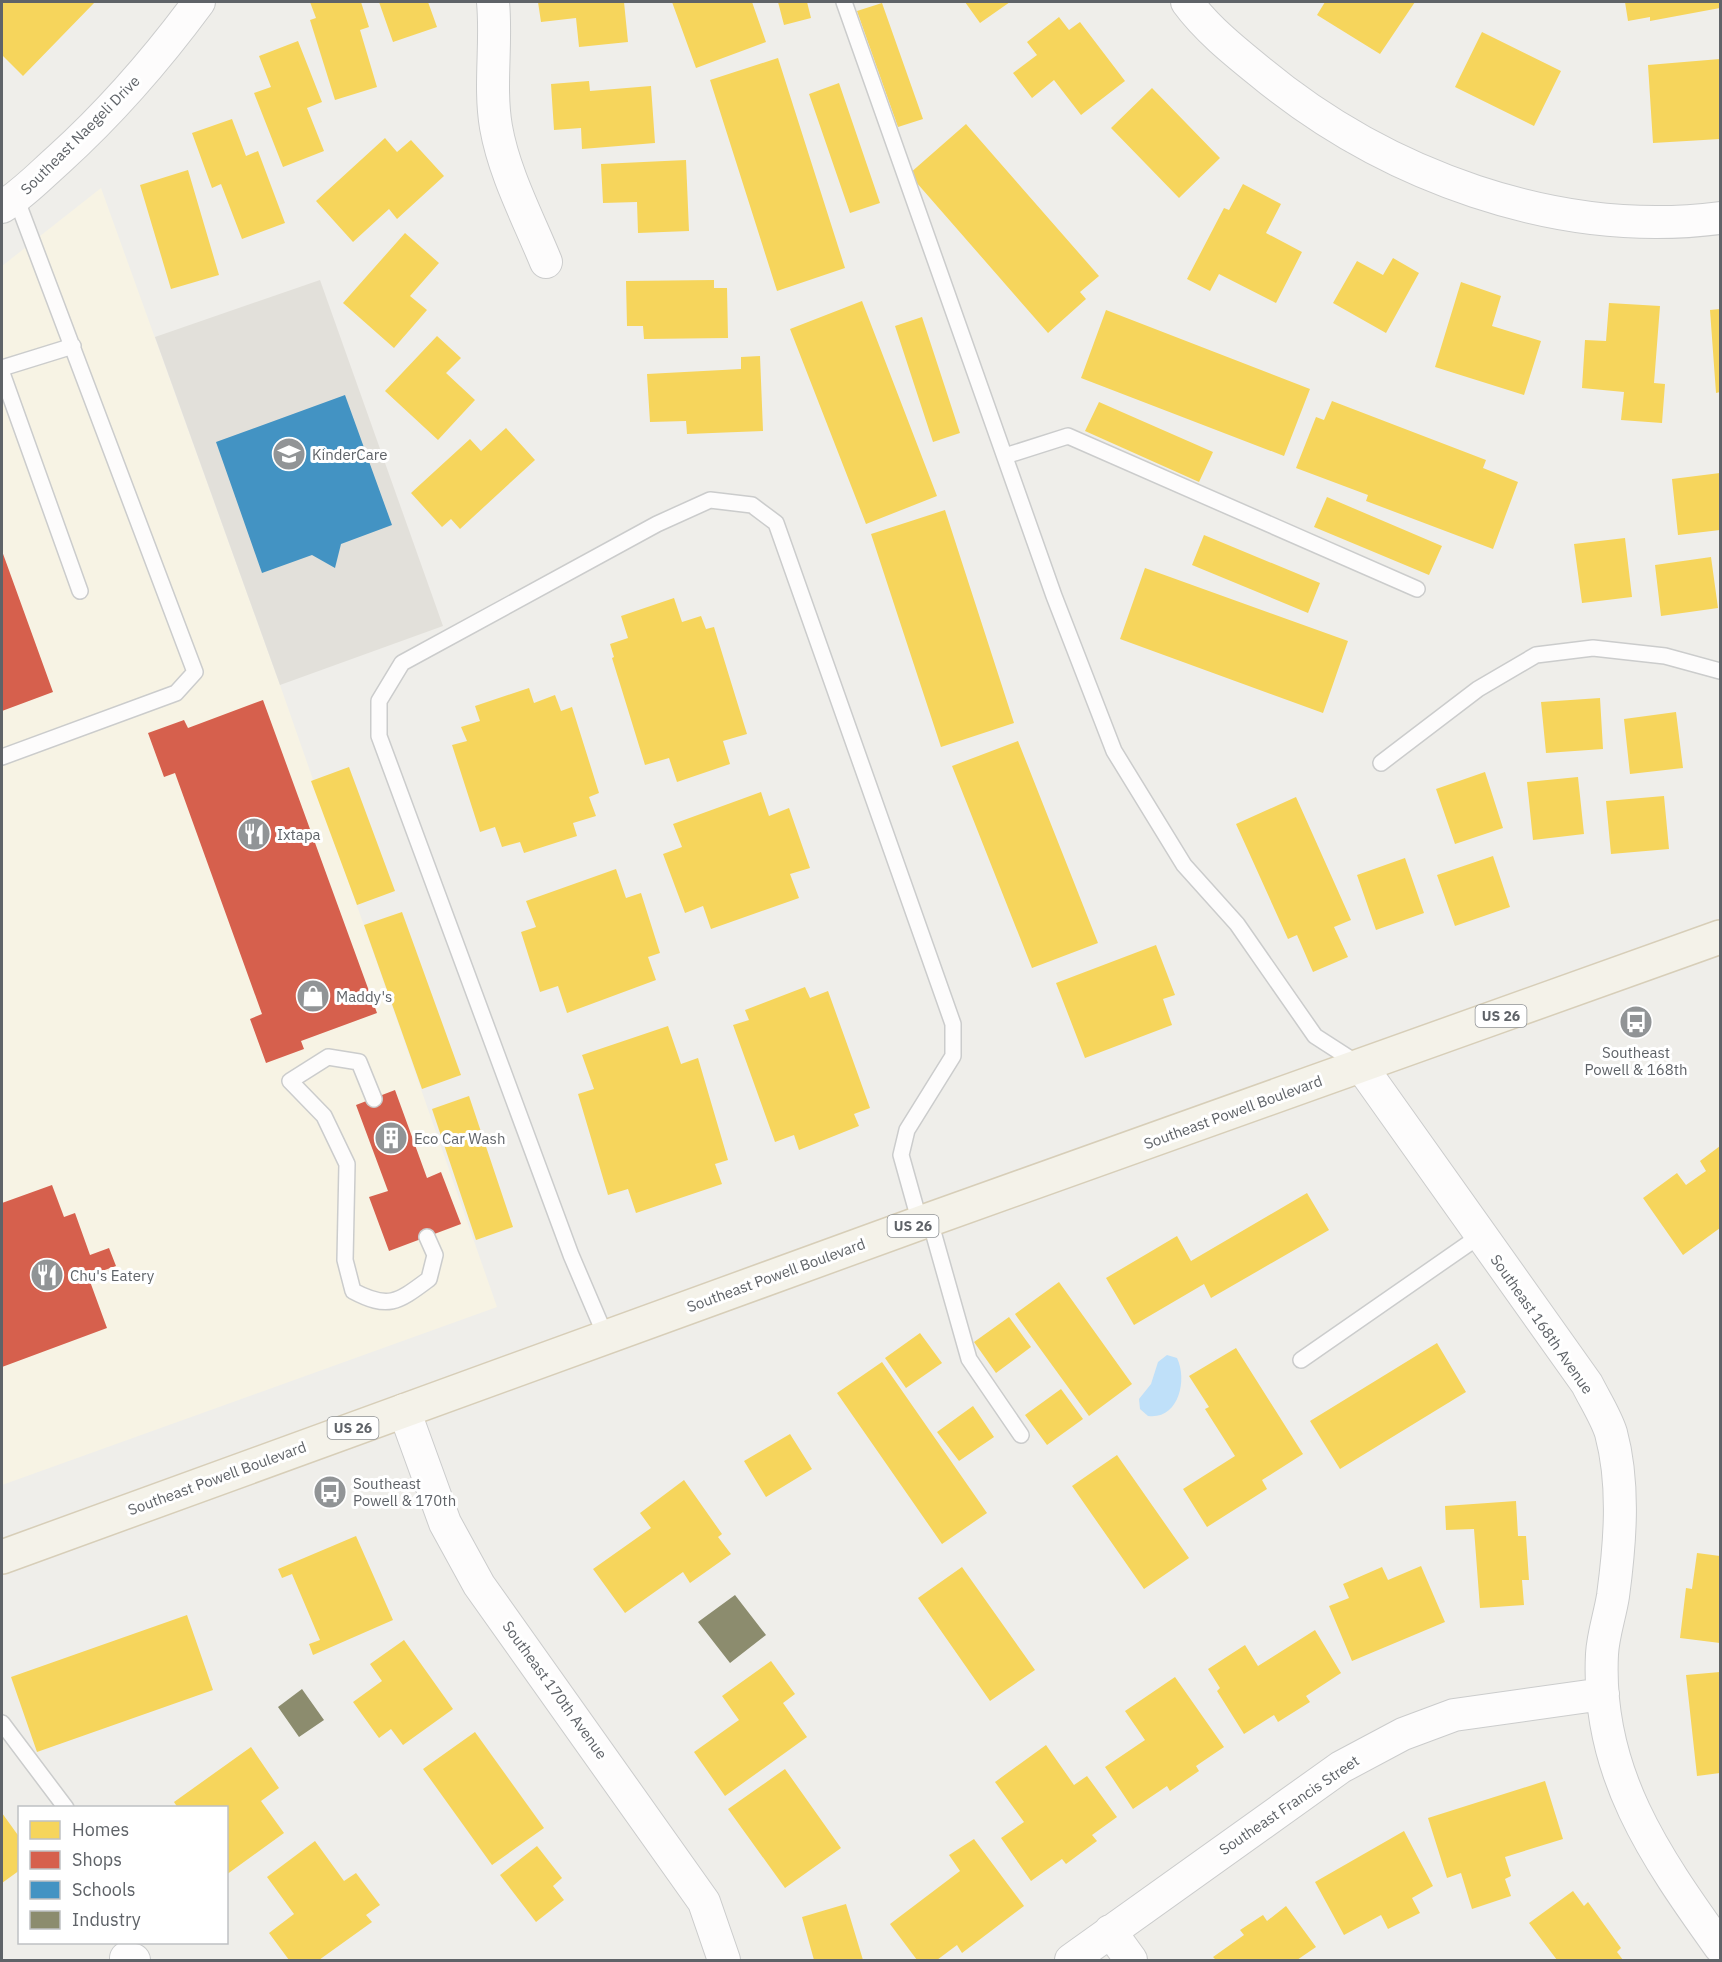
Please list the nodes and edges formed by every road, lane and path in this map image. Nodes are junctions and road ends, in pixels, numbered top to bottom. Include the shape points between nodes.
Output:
1 (200, 2) edge
2 (493, 2) edge
3 (844, 2) edge
4 (1187, 2) edge
5 (9, 203) edge
6 (1720, 218) edge
7 (546, 261) dead end
8 (73, 346) junction
9 (2, 368) edge
10 (2, 373) edge
11 (1005, 456) junction
12 (1417, 589) dead end
13 (80, 591) dead end
14 (1720, 671) edge
15 (2, 757) edge
16 (1381, 762) dead end
17 (1720, 937) edge
18 (1361, 1066) junction
19 (374, 1098) dead end
20 (925, 1222) junction
21 (1481, 1235) junction
22 (427, 1237) dead end
23 (606, 1337) junction
24 (1302, 1360) dead end
25 (404, 1410) junction
26 (1021, 1435) dead end
27 (2, 1557) edge
28 (1603, 1694) junction
29 (2, 1723) edge
30 (64, 1806) edge
31 (1110, 1931) junction
32 (1720, 1947) edge
33 (724, 1960) edge
34 (1071, 1960) edge
35 (1131, 1960) edge

1 - 5 street, Southeast Naegeli Drive via 136,82 80,140
2 - 7 street via 496,126 502,153
3 - 11 lane
4 - 6 street via 1241,56 1314,113 1431,175 1526,205 1608,220
5 - 8 lane
8 - 9 lane
8 - 15 lane via 195,672 176,693
10 - 13 lane
11 - 12 lane via 1068,436
11 - 18 lane via 1114,751 1184,865 1237,924 1315,1036
14 - 16 lane via 1665,656 1593,648 1536,655 1478,689
17 - 18 main road, Southeast Powell Boulevard / US 26
18 - 20 main road, Southeast Powell Boulevard / US 26
18 - 21 street, Southeast 168th Avenue
19 - 22 lane via 359,1062 328,1057 290,1081 324,1116 347,1164 345,1260 353,1291 375,1302 402,1299 429,1279 435,1256
20 - 23 main road, Southeast Powell Boulevard / US 26
20 - 23 lane via 901,1155 907,1130 953,1056 953,1024 776,523 752,505 710,500 657,524 402,663 379,701 379,736
20 - 26 lane via 969,1359
21 - 24 lane
21 - 28 street, Southeast 168th Avenue via 1587,1384 1610,1433 1618,1481 1620,1540 1602,1653
23 - 25 main road, Southeast Powell Boulevard / US 26
25 - 27 main road, Southeast Powell Boulevard / US 26
25 - 33 street, Southeast 170th Avenue via 445,1522 479,1585 704,1902
28 - 31 street, Southeast Francis Street via 1454,1715 1403,1734 1341,1767
28 - 32 street, Southeast 168th Avenue via 1622,1782 1641,1829
29 - 30 lane
31 - 34 street, Southeast Francis Street
31 - 35 street

